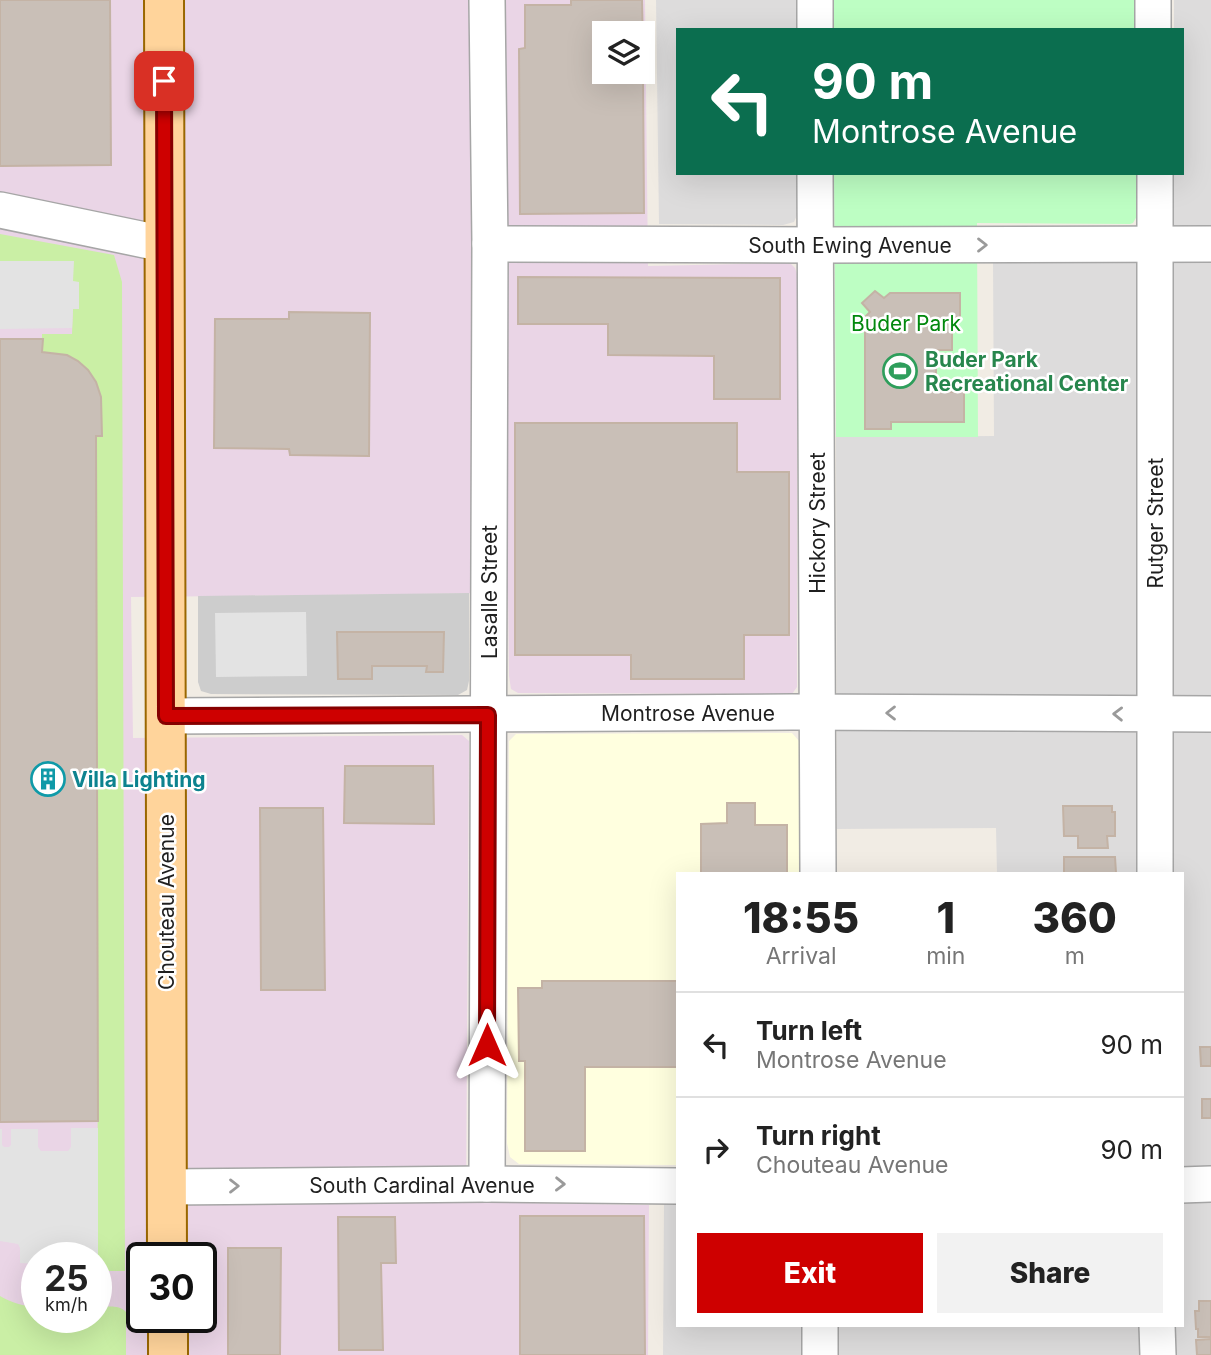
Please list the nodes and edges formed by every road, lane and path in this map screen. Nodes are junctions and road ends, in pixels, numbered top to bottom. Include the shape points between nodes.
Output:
1 (164, 0) edge
2 (487, 0) edge
3 (815, 0) edge
4 (1153, 0) edge
5 (815, 28) edge
6 (1153, 28) edge
7 (816, 175) edge
8 (1154, 175) edge
9 (0, 210) edge
10 (164, 244) junction
11 (490, 244) junction
12 (1155, 244) junction
13 (1211, 244) edge
14 (816, 246) junction
15 (817, 712) junction
16 (1154, 714) junction
17 (1211, 714) edge
18 (488, 715) junction
19 (166, 716) junction
20 (818, 872) edge
21 (1155, 872) edge
22 (487, 1184) junction
23 (1211, 1184) edge
24 (1184, 1185) edge
25 (676, 1186) edge
26 (166, 1187) junction
27 (167, 1242) edge
28 (820, 1327) edge
29 (1157, 1327) edge
30 (168, 1333) edge
31 (168, 1355) edge
32 (820, 1355) edge
33 (1158, 1355) edge

1 - 10 main road, Chouteau Avenue
2 - 11 street, Lasalle Street
3 - 5 street
4 - 6 street
7 - 14 street, Hickory Street
8 - 12 street, Rutger Street
9 - 10 street
10 - 19 main road, Chouteau Avenue
11 - 14 street, South Ewing Avenue
11 - 18 street, Lasalle Street
12 - 13 street, South Ewing Avenue
14 -> 12 street, South Ewing Avenue
12 - 16 street, Rutger Street
14 - 15 street, Hickory Street
16 -> 15 street, Montrose Avenue
15 - 18 street, Montrose Avenue
15 - 20 street, Hickory Street
16 - 17 street, Montrose Avenue
16 - 21 street, Rutger Street
18 - 19 street, Montrose Avenue
18 - 22 street, Lasalle Street
19 - 26 main road, Chouteau Avenue
22 -> 25 street, South Cardinal Avenue
26 -> 22 street, South Cardinal Avenue
23 - 24 street
26 - 27 main road, Chouteau Avenue
28 - 32 street
29 - 33 street
30 - 31 main road

